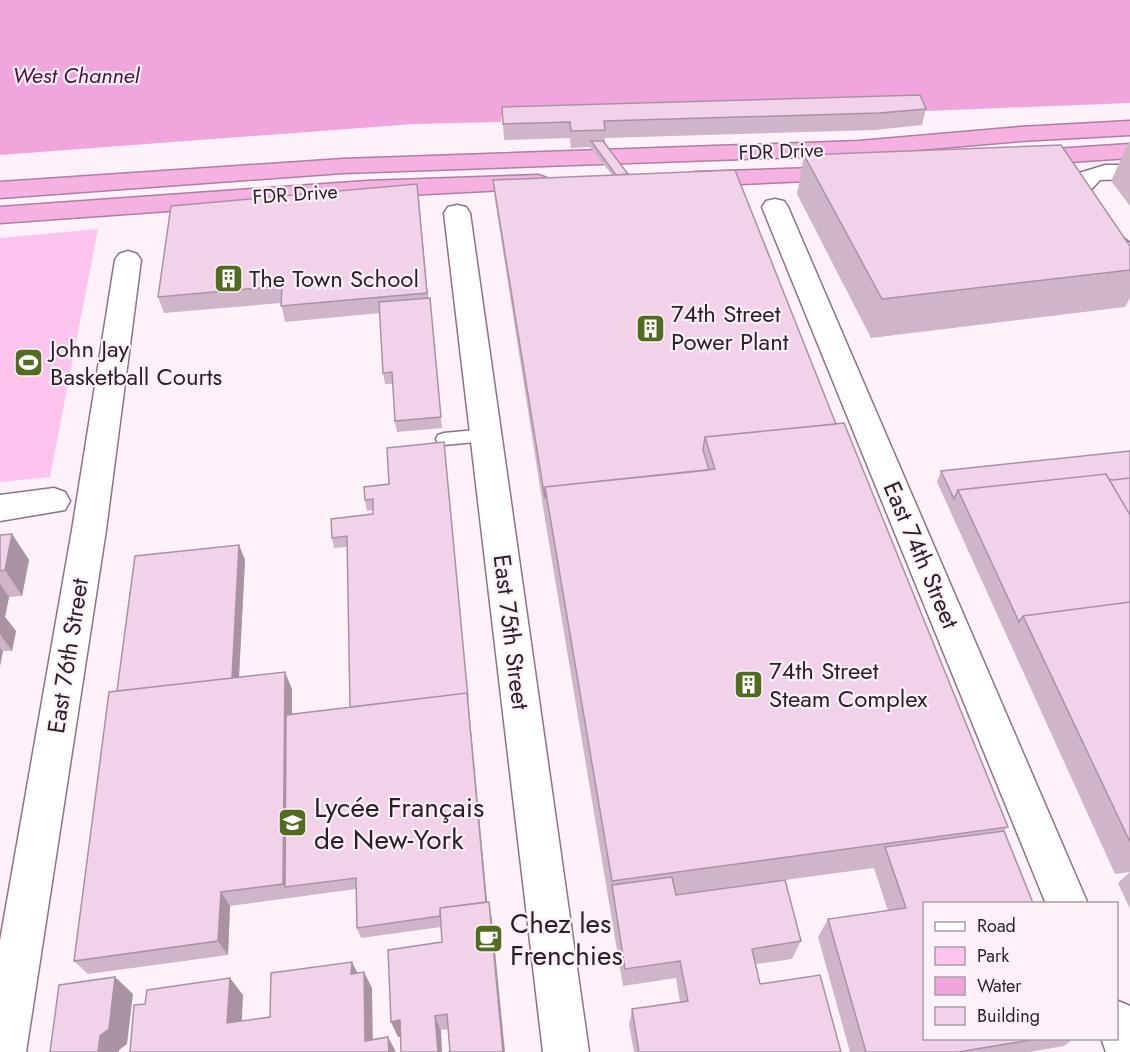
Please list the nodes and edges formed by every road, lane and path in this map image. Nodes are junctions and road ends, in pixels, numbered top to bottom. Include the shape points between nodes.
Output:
1 (1130, 128) edge
2 (1130, 151) edge
3 (1130, 172) edge
4 (865, 173) edge
5 (1091, 174) junction
6 (674, 179) edge
7 (557, 182) edge
8 (0, 190) edge
9 (775, 207) dead end
10 (457, 213) dead end
11 (0, 215) edge
12 (1130, 257) edge
13 (128, 260) dead end
14 (486, 435) junction
15 (444, 439) dead end
16 (54, 501) dead end
17 (0, 508) edge
18 (1067, 902) edge
19 (1118, 1027) edge
20 (3, 1052) edge
21 (566, 1052) edge
22 (1129, 1052) edge

1 - 8 highway, FDR Drive via 859,148 343,166
2 - 5 highway via 1007,168
3 - 5 street
4 - 6 highway, FDR Drive
5 - 12 street via 1075,193 1078,209
7 - 11 highway, FDR Drive via 367,189
9 - 18 street, East 74th Street
10 - 14 street, East 75th Street
13 - 20 street, East 76th Street via 87,542
14 - 15 lane
14 - 21 street, East 75th Street
16 - 17 street
19 - 22 street

